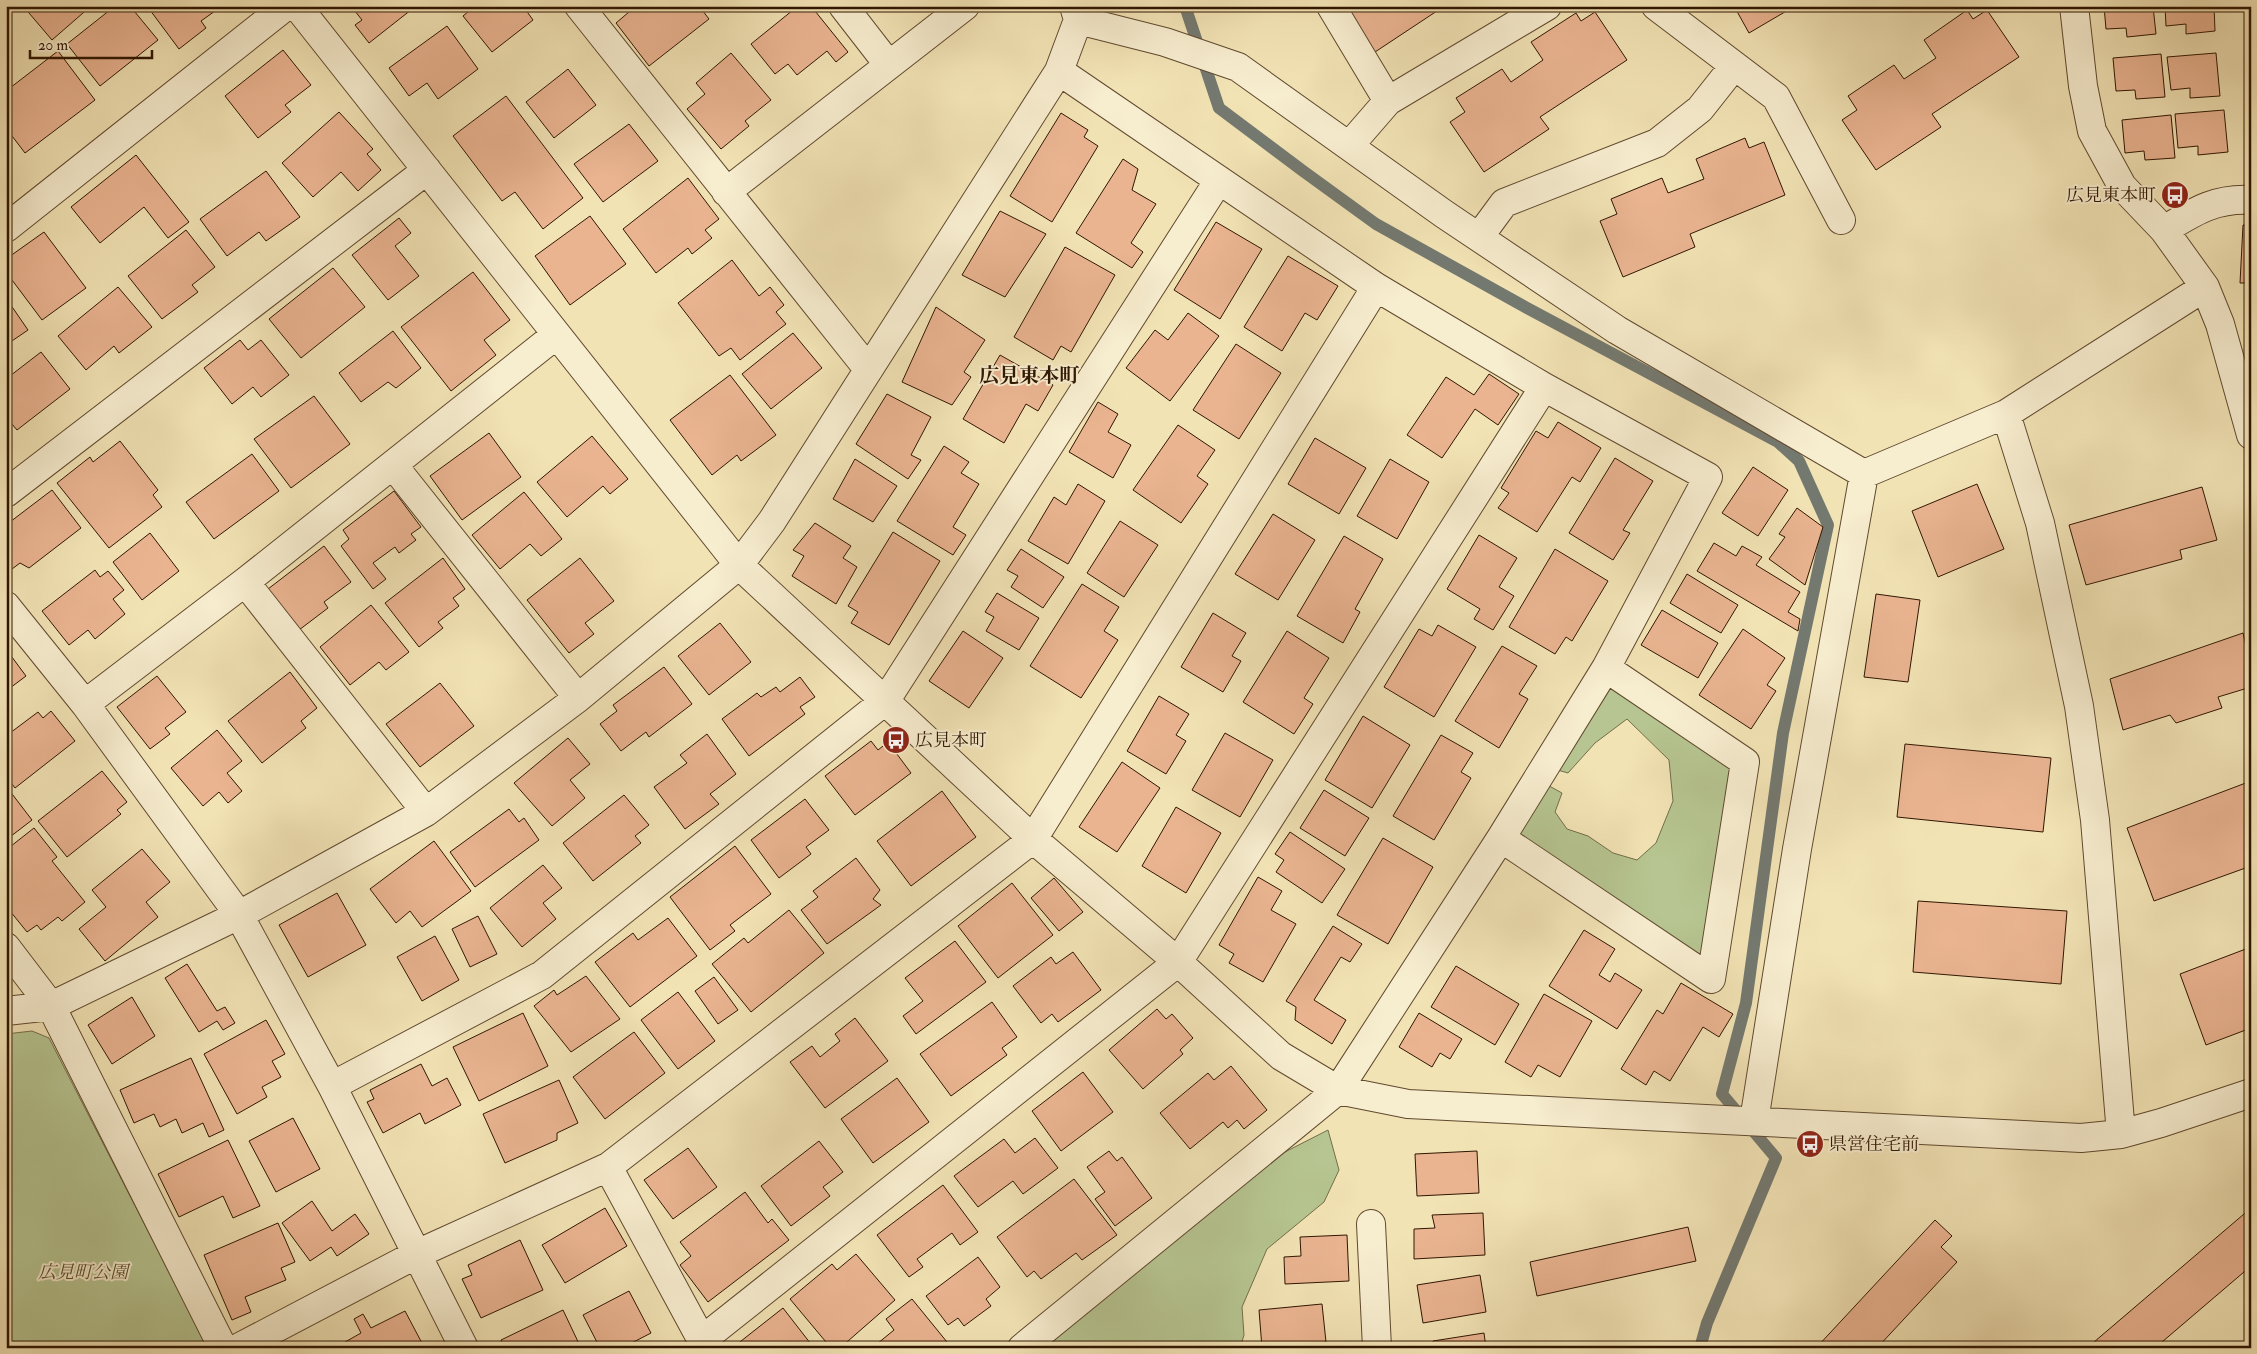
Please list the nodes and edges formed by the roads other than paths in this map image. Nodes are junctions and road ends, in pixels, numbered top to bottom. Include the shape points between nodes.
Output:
1 (286, 6) edge
2 (297, 6) edge
3 (579, 6) edge
4 (843, 6) edge
5 (965, 6) edge
6 (1330, 6) edge
7 (1547, 6) edge
8 (1656, 6) edge
9 (2074, 6) edge
10 (1076, 13) edge
11 (888, 64) junction
12 (1734, 66) junction
13 (1059, 71) junction
14 (1388, 101) junction
15 (1349, 146) junction
16 (428, 170) junction
17 (1219, 180) junction
18 (726, 192) junction
19 (2251, 200) edge
20 (1841, 220) dead end
21 (6, 228) edge
22 (2164, 230) junction
23 (1479, 237) junction
24 (1376, 287) junction
25 (2205, 287) junction
26 (556, 335) junction
27 (868, 369) junction
28 (1544, 387) junction
29 (2006, 414) junction
30 (2251, 434) edge
31 (393, 465) junction
32 (1864, 474) junction
33 (6, 493) edge
34 (739, 565) junction
35 (245, 582) junction
36 (6, 606) edge
37 (1606, 668) junction
38 (578, 698) junction
39 (886, 700) junction
40 (85, 704) junction
41 (426, 812) junction
42 (1501, 838) junction
43 (1033, 839) junction
44 (239, 915) junction
45 (6, 947) edge
46 (1178, 962) junction
47 (52, 1006) junction
48 (6, 1011) edge
49 (332, 1086) junction
50 (1338, 1090) junction
51 (2251, 1093) edge
52 (1754, 1121) junction
53 (2121, 1134) junction
54 (608, 1167) junction
55 (1371, 1224) dead end
56 (417, 1254) junction
57 (704, 1344) edge
58 (223, 1348) edge
59 (238, 1348) edge
60 (464, 1348) edge
61 (1022, 1348) edge
62 (1378, 1348) edge

1 - 21 street
2 - 16 street
3 - 18 street
4 - 11 street
5 - 11 street
6 - 14 street
7 - 14 street
8 - 12 street
9 - 22 street via 2092,131 2122,186
10 - 13 street
10 - 15 street via 1238,67
11 - 18 street
12 - 20 street via 1776,97
12 - 23 street via 1700,109 1656,143 1504,203
13 - 17 street
13 - 27 street
14 - 15 street
15 - 23 street
16 - 26 street
16 - 33 street
17 - 24 street
17 - 39 street
18 - 27 street
19 - 22 street via 2203,207
22 - 25 street
23 - 32 street via 1617,330
24 - 28 street
24 - 43 street
25 - 29 street
25 - 30 street via 2220,324
26 - 31 street
26 - 34 street
27 - 34 street via 772,520
28 - 37 street via 1708,477
28 - 46 street
29 - 32 street
29 - 53 street via 2040,523 2079,706 2095,820
31 - 35 street
31 - 38 street
32 - 52 street via 1797,849
34 - 38 street
34 - 39 street
35 - 40 street
35 - 41 street
36 - 40 street
37 - 42 street
37 - 42 street via 1745,762 1711,979
38 - 41 street
39 - 43 street
39 - 49 street via 542,975
40 - 44 street
41 - 44 street
42 - 50 street
43 - 46 street
43 - 54 street
44 - 47 street
44 - 49 street
45 - 47 street
46 - 50 street via 1281,1056
46 - 57 street
47 - 48 street
47 - 58 street
49 - 56 street
50 - 52 street via 1408,1104
50 - 61 street
51 - 53 street
52 - 53 street via 2081,1138
54 - 56 street
54 - 57 street
55 - 62 street
56 - 59 street
56 - 60 street

